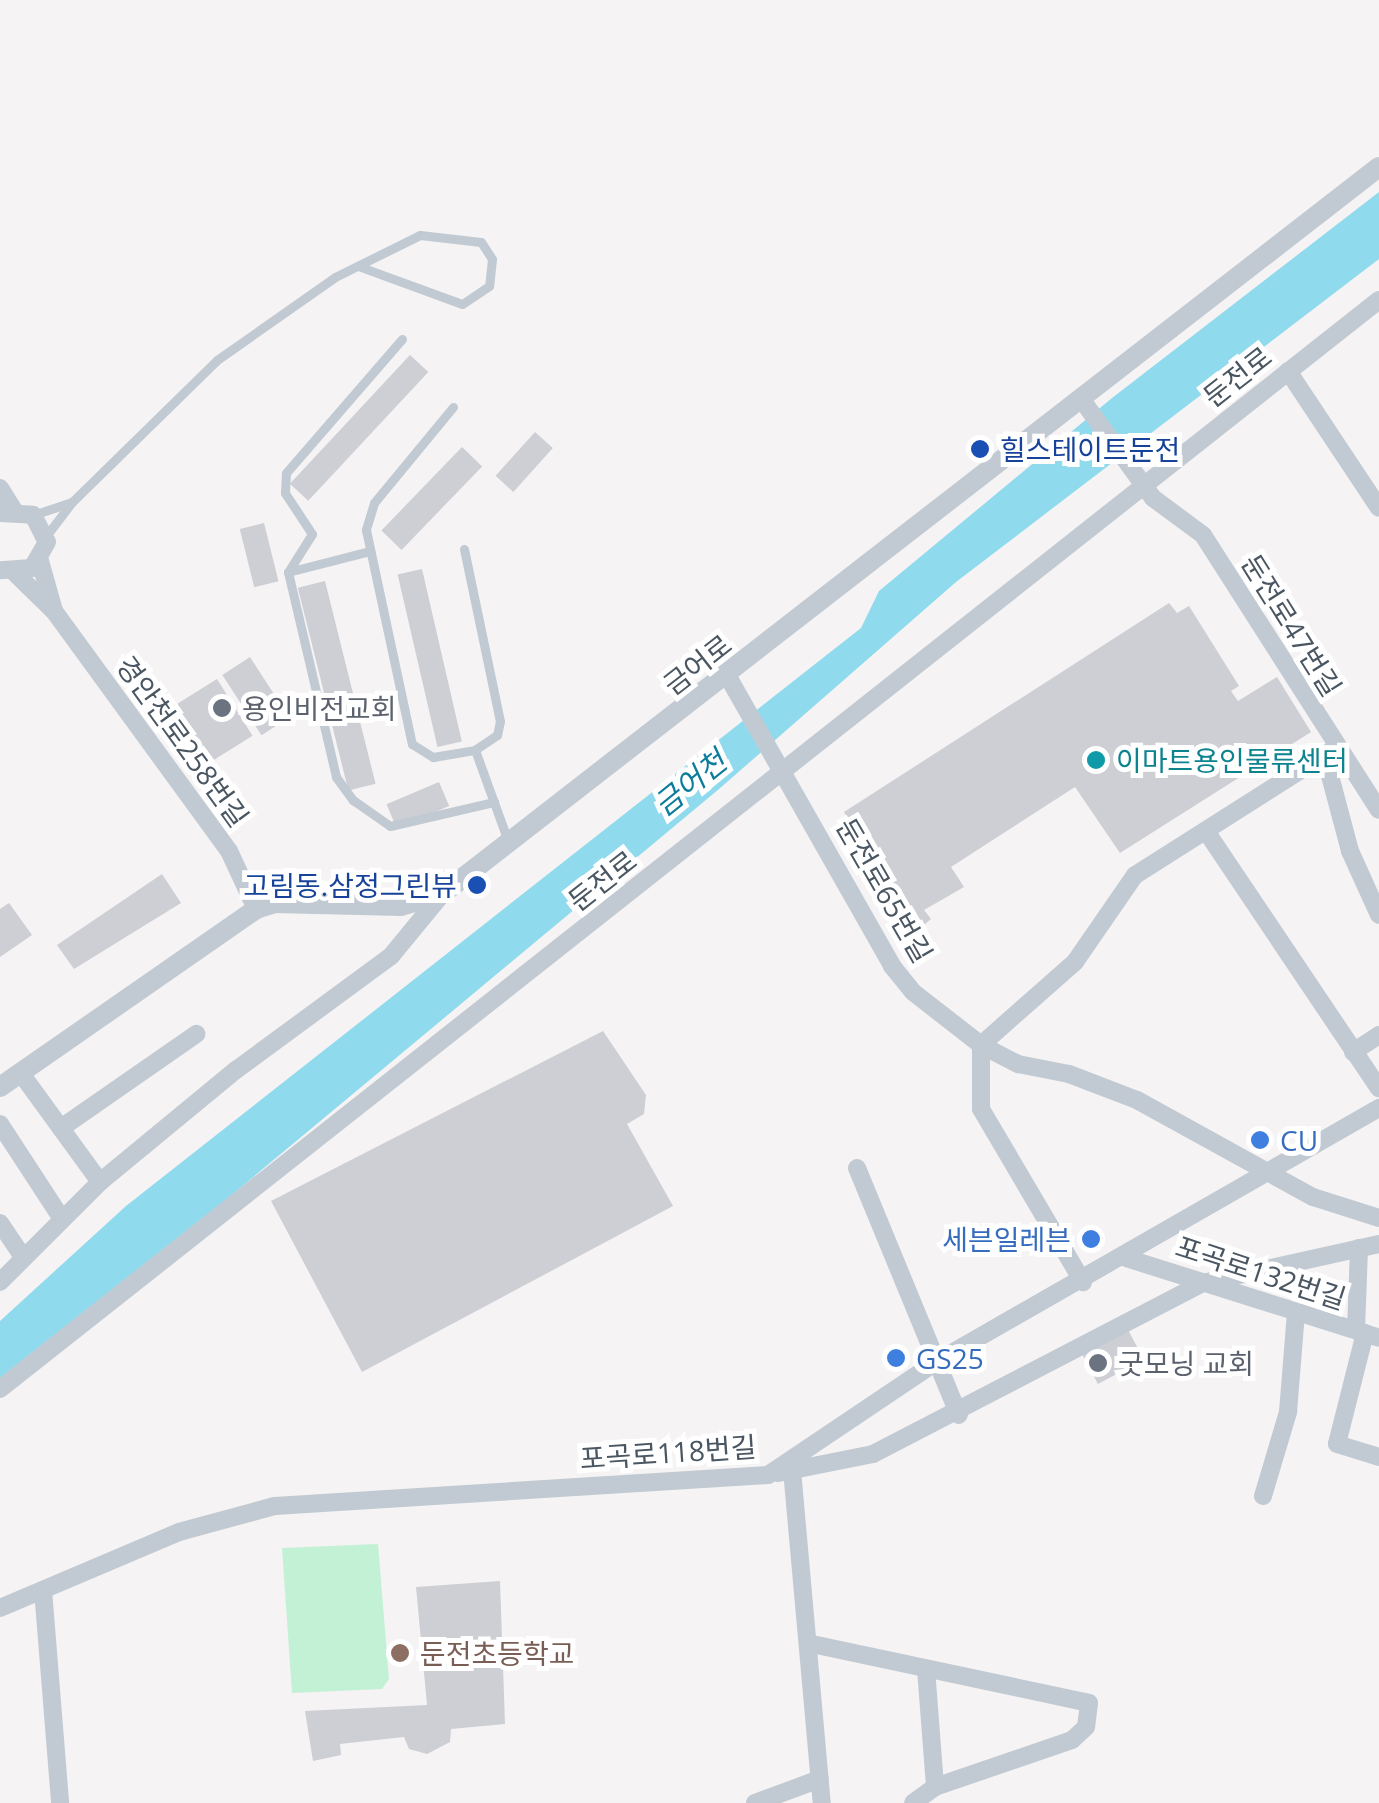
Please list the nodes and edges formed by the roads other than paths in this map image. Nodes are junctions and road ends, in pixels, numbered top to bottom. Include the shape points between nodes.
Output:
1 (1379, 167) edge
2 (358, 266) junction
3 (1379, 300) edge
4 (402, 339) dead end
5 (1288, 371) junction
6 (1082, 400) junction
7 (454, 407) dead end
8 (1143, 484) junction
9 (0, 488) edge
10 (72, 502) junction
11 (1379, 508) edge
12 (6, 512) edge
13 (33, 515) junction
14 (46, 536) junction
15 (464, 549) dead end
16 (370, 551) junction
17 (40, 561) junction
18 (4, 571) edge
19 (288, 572) junction
20 (54, 611) junction
21 (731, 682) junction
22 (1337, 747) junction
23 (475, 750) junction
24 (780, 765) junction
25 (494, 802) junction
26 (1377, 804) edge
27 (1206, 831) junction
28 (510, 846) junction
29 (442, 894) junction
30 (256, 909) junction
31 (1379, 915) edge
32 (196, 1034) dead end
33 (1379, 1035) edge
34 (981, 1046) junction
35 (1353, 1052) junction
36 (20, 1072) junction
37 (0, 1086) edge
38 (1379, 1088) edge
39 (1379, 1108) edge
40 (0, 1124) edge
41 (61, 1128) junction
42 (858, 1168) dead end
43 (1266, 1172) junction
44 (100, 1182) junction
45 (60, 1216) junction
46 (1379, 1218) edge
47 (0, 1223) edge
48 (1379, 1244) edge
49 (1359, 1248) junction
50 (23, 1256) junction
51 (1126, 1258) junction
52 (0, 1282) edge
53 (1082, 1282) junction
54 (1203, 1282) junction
55 (1296, 1312) junction
56 (1366, 1334) edge
57 (936, 1362) junction
58 (0, 1389) edge
59 (958, 1415) junction
60 (1379, 1456) edge
61 (792, 1470) junction
62 (768, 1475) junction
63 (1263, 1496) dead end
64 (43, 1590) junction
65 (0, 1608) edge
66 (812, 1644) junction
67 (926, 1669) junction
68 (820, 1779) junction
69 (936, 1788) junction
70 (60, 1803) edge
71 (754, 1803) edge
72 (822, 1803) edge
73 (913, 1803) edge

1 - 6 street, 금어로
2 - 2 lane via 462,304 489,286 492,259 481,242 420,235
2 - 10 lane via 243,338
3 - 5 street, 둔전로
4 - 19 lane via 286,472 285,493 312,534
5 - 8 street, 둔전로
5 - 11 street
6 - 8 street, 둔전로47번길
6 - 21 street, 금어로
7 - 16 lane via 374,503 366,530
8 - 22 street, 둔전로47번길 via 1202,536
8 - 24 street, 둔전로
9 - 12 street
10 - 13 lane
10 - 14 lane
12 - 13 street
13 - 14 street
14 - 17 street
15 - 23 lane via 500,720 496,734
16 - 19 lane
16 - 23 lane via 412,744 433,756
17 - 18 street
17 - 20 street
18 - 20 street
19 - 25 lane via 336,778 354,800 390,826
20 - 30 street, 경안천로258번길 via 229,851
21 - 24 street, 둔전로65번길
21 - 28 street, 금어로
22 - 26 street, 둔전로47번길
22 - 27 street
22 - 31 street via 1329,772 1350,851
23 - 25 lane
24 - 34 street, 둔전로65번길 via 892,966 913,992
24 - 58 street, 둔전로
25 - 28 lane
27 - 34 street via 1136,875 1075,962
27 - 35 street
28 - 29 street, 금어로
29 - 30 street, 금어로 via 401,906 274,903
29 - 44 street via 392,956 236,1070
30 - 36 street, 금어로
32 - 41 street
33 - 35 street
34 - 43 street, 둔전로65번길 via 1137,1100
34 - 53 street via 981,1109
35 - 38 street
36 - 37 street, 금어로
36 - 41 street
39 - 43 street, 포곡로118번길
40 - 45 street
41 - 44 street
42 - 57 street
43 - 46 street, 둔전로65번길 via 1313,1197
43 - 51 street, 포곡로118번길
44 - 45 street
45 - 50 street
47 - 50 street
48 - 49 street
49 - 54 street
49 - 56 street
50 - 52 street
51 - 53 street, 포곡로118번길
51 - 54 street, 포곡로132번길
53 - 57 street, 포곡로118번길
54 - 55 street, 포곡로132번길
54 - 59 street
55 - 56 street, 포곡로132번길
55 - 63 street via 1288,1412
56 - 60 street via 1337,1444
57 - 59 street
57 - 62 street, 포곡로118번길
59 - 61 street via 873,1454
61 - 62 street
61 - 66 street
62 - 64 street, 포곡로118번길 via 275,1506 179,1532
64 - 65 street, 포곡로118번길
64 - 70 street
66 - 67 street
66 - 68 street
67 - 69 street
67 - 69 street via 1089,1703 1086,1727 1072,1740
68 - 71 street
68 - 72 street
69 - 73 street

